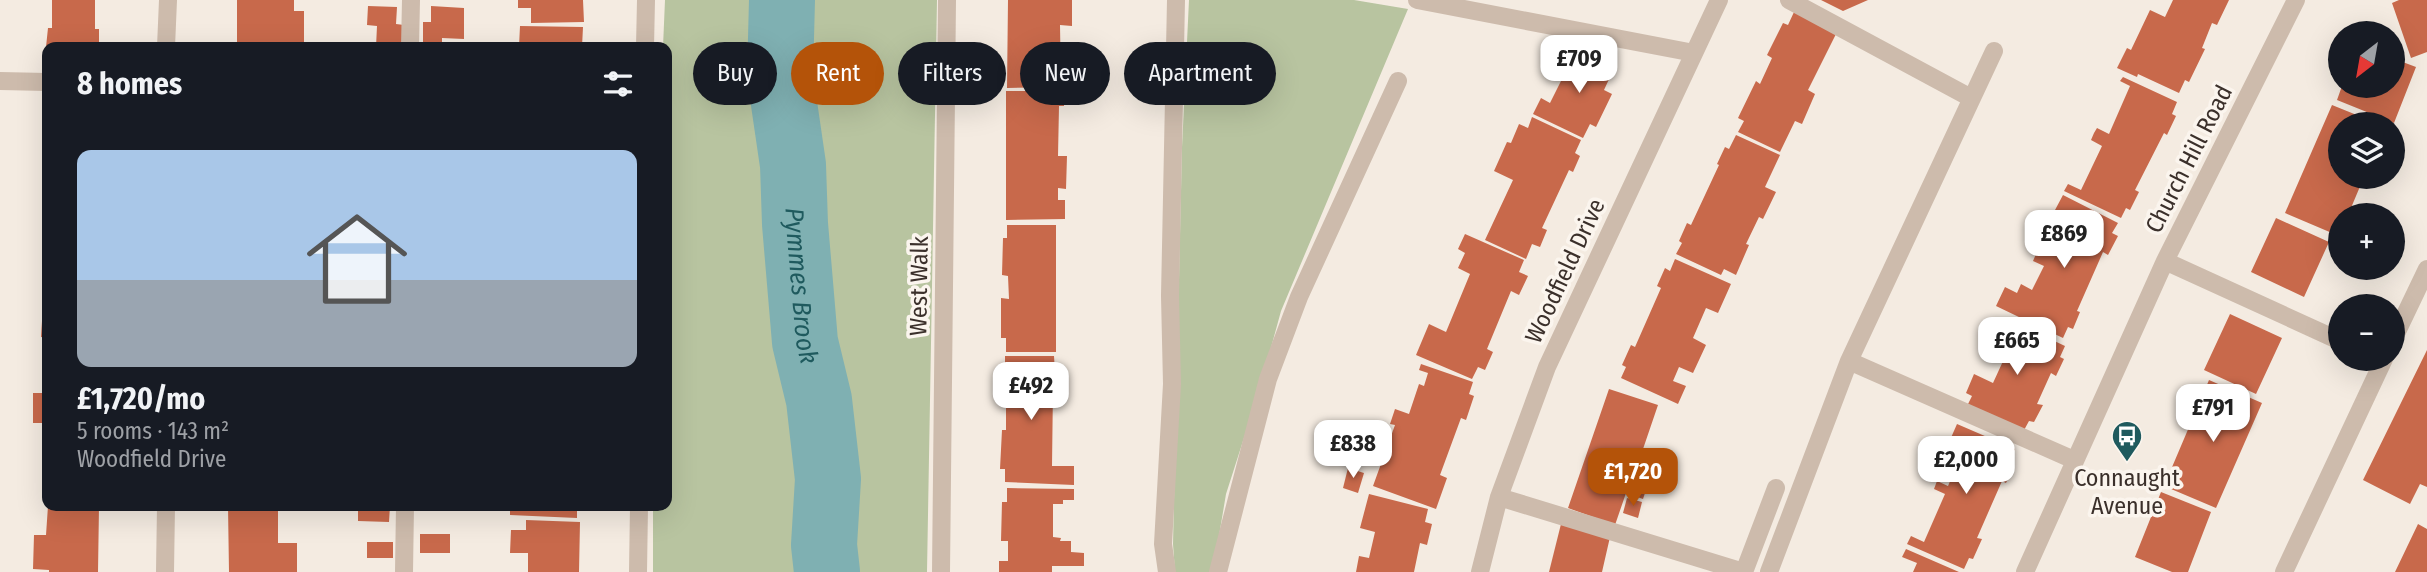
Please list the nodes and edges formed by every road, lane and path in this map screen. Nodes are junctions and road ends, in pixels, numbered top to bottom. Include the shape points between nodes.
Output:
1 (168, 0) edge
2 (411, 0) edge
3 (646, 0) edge
4 (947, 0) edge
5 (1177, 0) edge
6 (1417, 0) edge
7 (1719, 0) edge
8 (1789, 0) edge
9 (2297, 0) edge
10 (166, 42) edge
11 (410, 42) edge
12 (645, 42) edge
13 (1994, 51) dead end
14 (1694, 53) junction
15 (1398, 80) dead end
16 (0, 81) edge
17 (42, 82) edge
18 (1971, 98) junction
19 (2165, 261) junction
20 (2427, 269) edge
21 (2405, 315) edge
22 (2328, 336) edge
23 (1849, 361) junction
24 (2375, 371) edge
25 (2074, 460) junction
26 (1776, 488) dead end
27 (1499, 497) junction
28 (166, 511) edge
29 (405, 511) edge
30 (639, 511) edge
31 (164, 572) edge
32 (404, 572) edge
33 (638, 572) edge
34 (941, 572) edge
35 (1167, 572) edge
36 (1218, 572) edge
37 (1480, 572) edge
38 (1744, 572) edge
39 (1769, 572) edge
40 (2025, 572) edge
41 (2284, 572) edge

1 - 10 street
2 - 11 street
3 - 12 street
4 - 34 street, West Walk
5 - 35 street via 1172,384 1163,544
6 - 14 street
7 - 14 street, Woodfield Drive
8 - 18 street
9 - 19 street, Church Hill Road
13 - 18 street
14 - 27 street, Woodfield Drive via 1547,367
15 - 36 street via 1299,297 1268,379
16 - 17 street
18 - 23 street
19 - 22 street
19 - 25 street, Church Hill Road
20 - 21 street
23 - 25 street
23 - 39 street
24 - 41 street
25 - 40 street, Church Hill Road
26 - 38 street
27 - 37 street, Woodfield Drive
27 - 38 street
28 - 31 street
29 - 32 street
30 - 33 street

